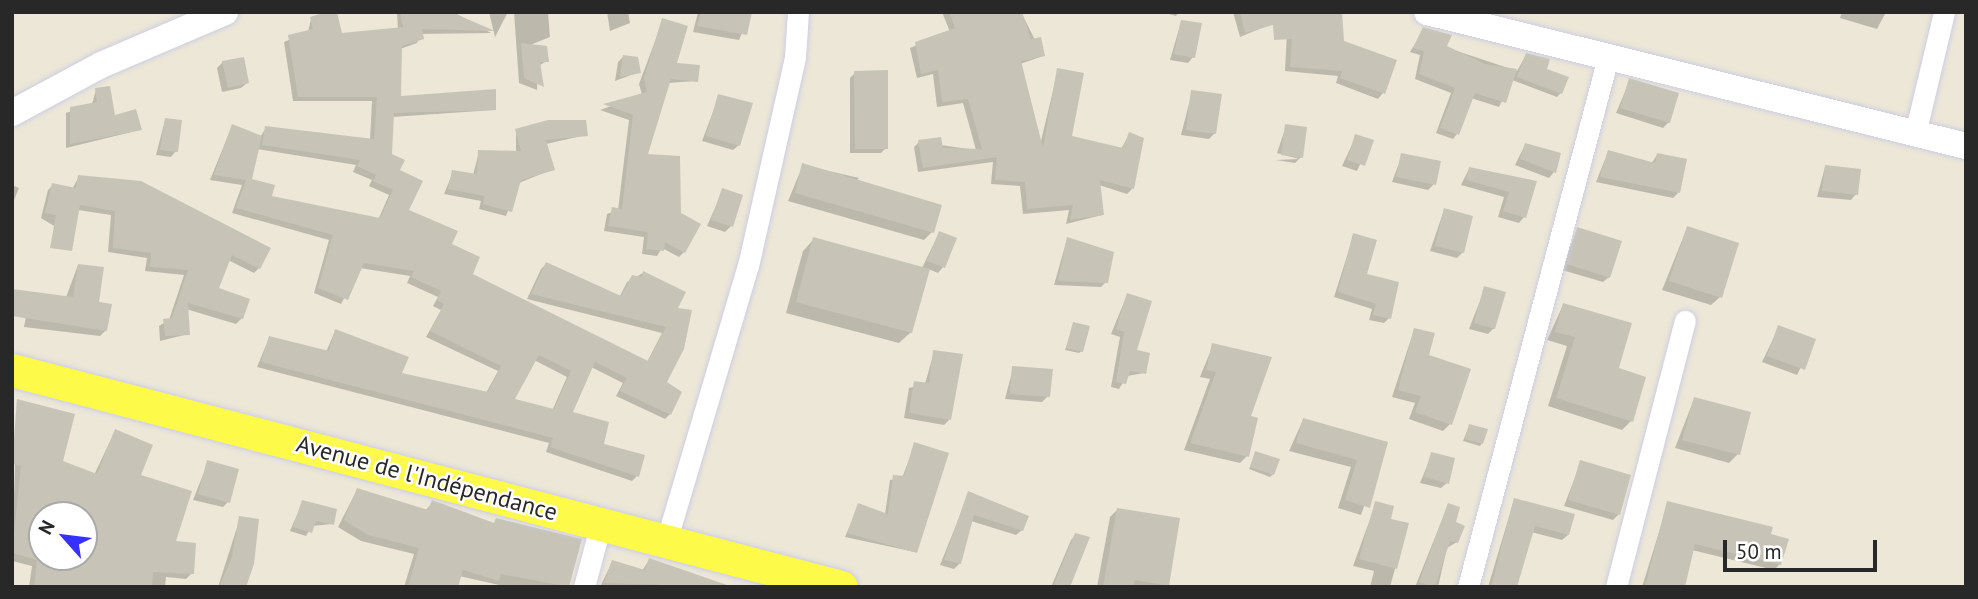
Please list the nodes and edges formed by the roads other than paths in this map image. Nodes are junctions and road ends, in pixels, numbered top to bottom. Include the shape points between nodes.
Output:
1 (225, 12) edge
2 (798, 12) edge
3 (1427, 12) edge
4 (1944, 12) edge
5 (1608, 57) junction
6 (12, 113) edge
7 (1915, 134) junction
8 (1966, 146) edge
9 (1685, 321) dead end
10 (12, 370) edge
11 (601, 523) junction
12 (666, 542) junction
13 (584, 587) edge
14 (841, 587) edge
15 (1468, 587) edge
16 (1616, 587) edge

1 - 6 street via 101,65
2 - 12 street via 795,57 748,266
3 - 5 street
4 - 7 street
5 - 7 street
5 - 15 street
7 - 8 street
9 - 16 street
10 - 11 main road, Avenue de l'Indépendance
11 - 12 main road, Avenue de l'Indépendance
11 - 13 street
12 - 14 main road, Avenue de l'Indépendance

